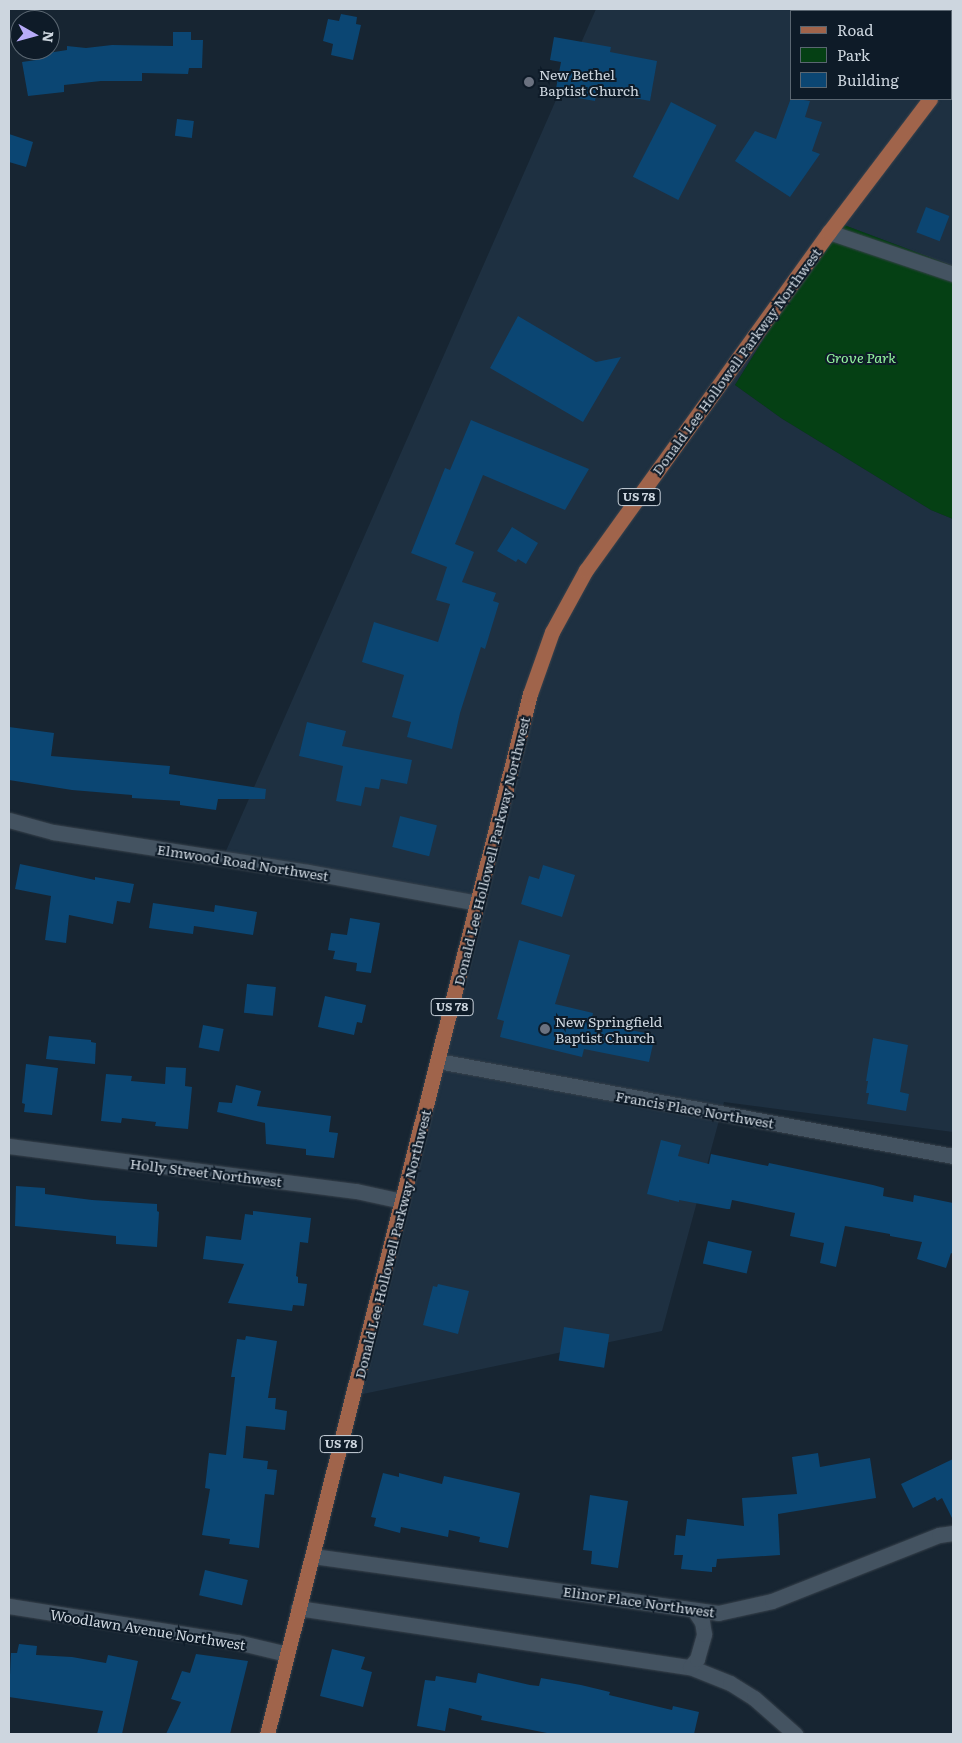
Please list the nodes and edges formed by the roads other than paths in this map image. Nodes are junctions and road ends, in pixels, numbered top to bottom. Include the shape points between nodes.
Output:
1 (929, 100) edge
2 (829, 232) junction
3 (953, 274) edge
4 (9, 820) edge
5 (478, 903) junction
6 (438, 1061) junction
7 (9, 1146) edge
8 (953, 1156) edge
9 (402, 1201) junction
10 (953, 1533) edge
11 (313, 1556) junction
12 (9, 1606) edge
13 (298, 1608) junction
14 (694, 1610) junction
15 (287, 1654) junction
16 (690, 1667) junction
17 (267, 1734) edge
18 (794, 1734) edge

1 - 2 main road, Donald Lee Hollowell Parkway Northwest / US 78
2 - 3 street
2 - 5 main road, Donald Lee Hollowell Parkway Northwest / US 78 via 586,570 552,632 530,694
4 - 5 street, Elmwood Road Northwest via 52,832 308,872
5 - 6 main road, Donald Lee Hollowell Parkway Northwest / US 78
6 - 8 street, Francis Place Northwest
6 - 9 main road, Donald Lee Hollowell Parkway Northwest / US 78
7 - 9 street, Holly Street Northwest via 356,1191
9 - 11 main road, Donald Lee Hollowell Parkway Northwest / US 78
10 - 14 street, Elinor Place Northwest via 938,1535 772,1601 718,1613
11 - 13 main road, Donald Lee Hollowell Parkway Northwest / US 78
11 - 14 street, Elinor Place Northwest
12 - 15 street, Woodlawn Avenue Northwest via 237,1642
13 - 15 main road, Donald Lee Hollowell Parkway Northwest / US 78
13 - 16 street
14 - 16 street via 702,1622 704,1634 697,1659
15 - 17 main road, Donald Lee Hollowell Parkway Northwest / US 78
16 - 18 street via 730,1683 754,1698

